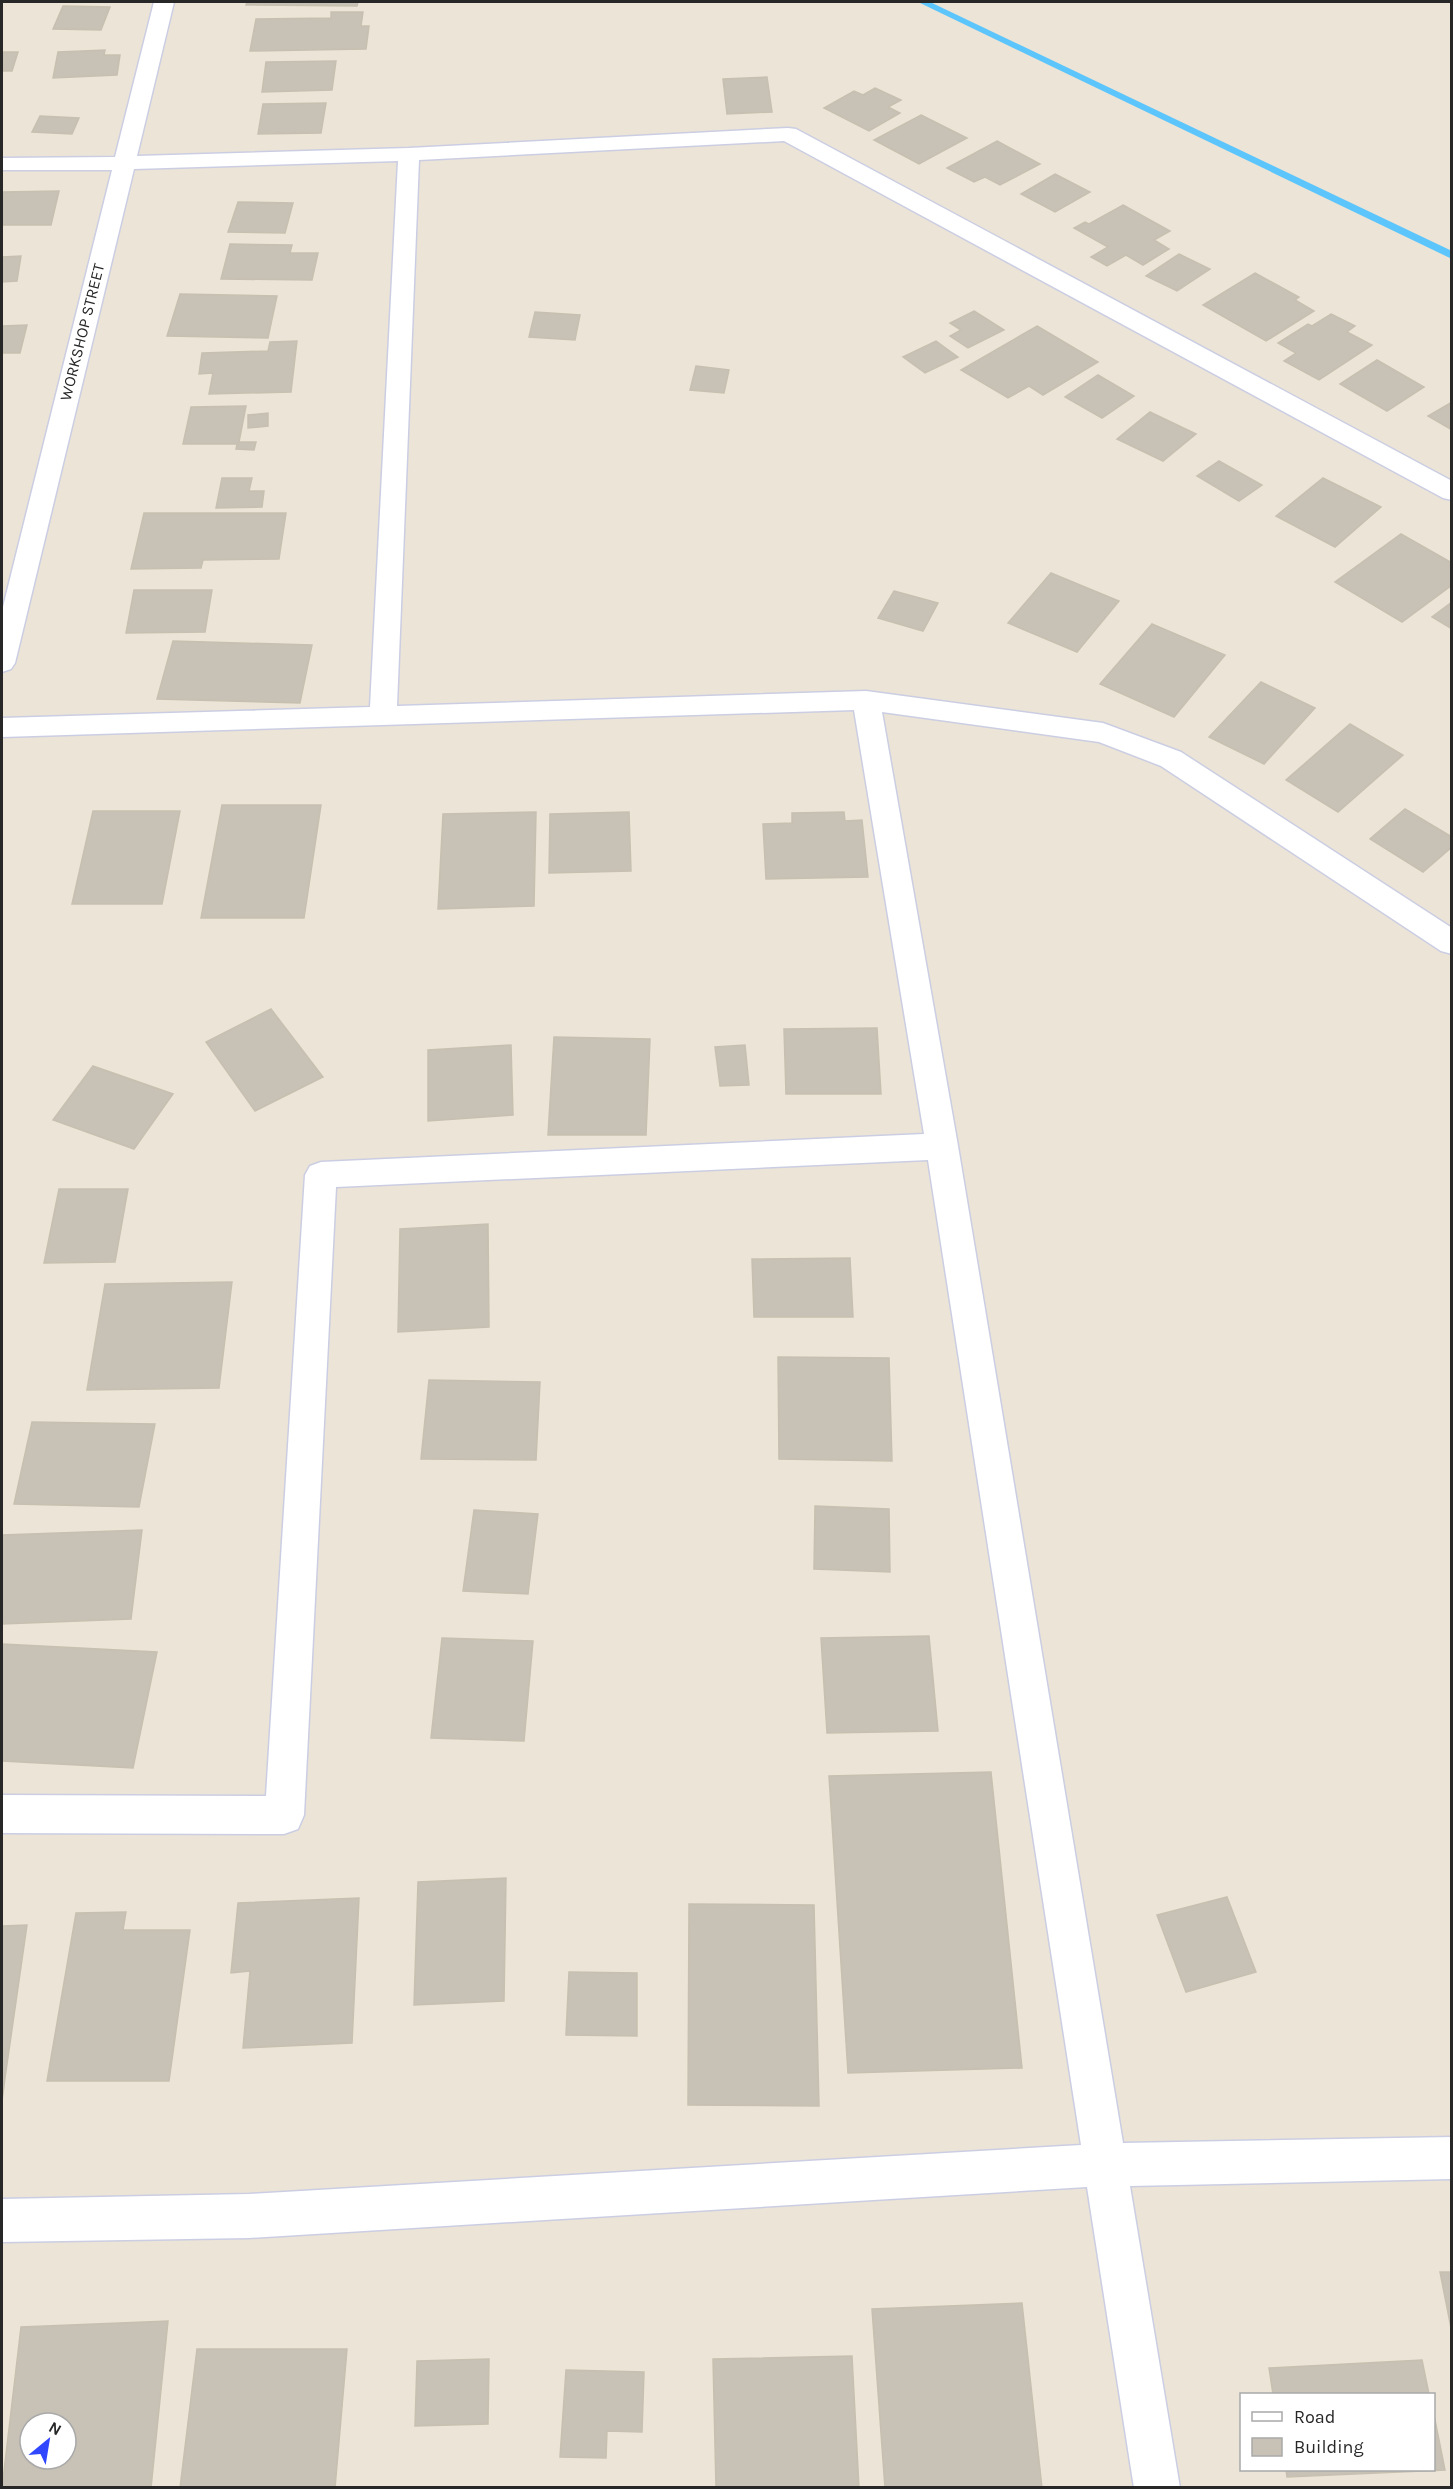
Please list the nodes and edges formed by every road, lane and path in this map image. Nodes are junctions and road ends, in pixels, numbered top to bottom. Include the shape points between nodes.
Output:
1 (164, 2) edge
2 (409, 154) junction
3 (2, 164) edge
4 (123, 164) junction
5 (1452, 492) edge
6 (2, 663) edge
7 (866, 700) junction
8 (383, 715) junction
9 (2, 728) edge
10 (1452, 943) edge
11 (942, 1146) junction
12 (2, 1814) edge
13 (1452, 2158) edge
14 (1105, 2165) junction
15 (2, 2221) edge
16 (1157, 2487) edge

1 - 4 street, WORKSHOP STREET
2 - 4 street
2 - 5 street via 788,134
2 - 8 street
3 - 4 street
4 - 6 street, WORKSHOP STREET
7 - 8 street
7 - 10 street via 1103,733 1171,759
7 - 11 street
8 - 9 street
11 - 12 street via 321,1175 284,1815
11 - 14 street
13 - 14 street
14 - 15 street via 261,2216
14 - 16 street

